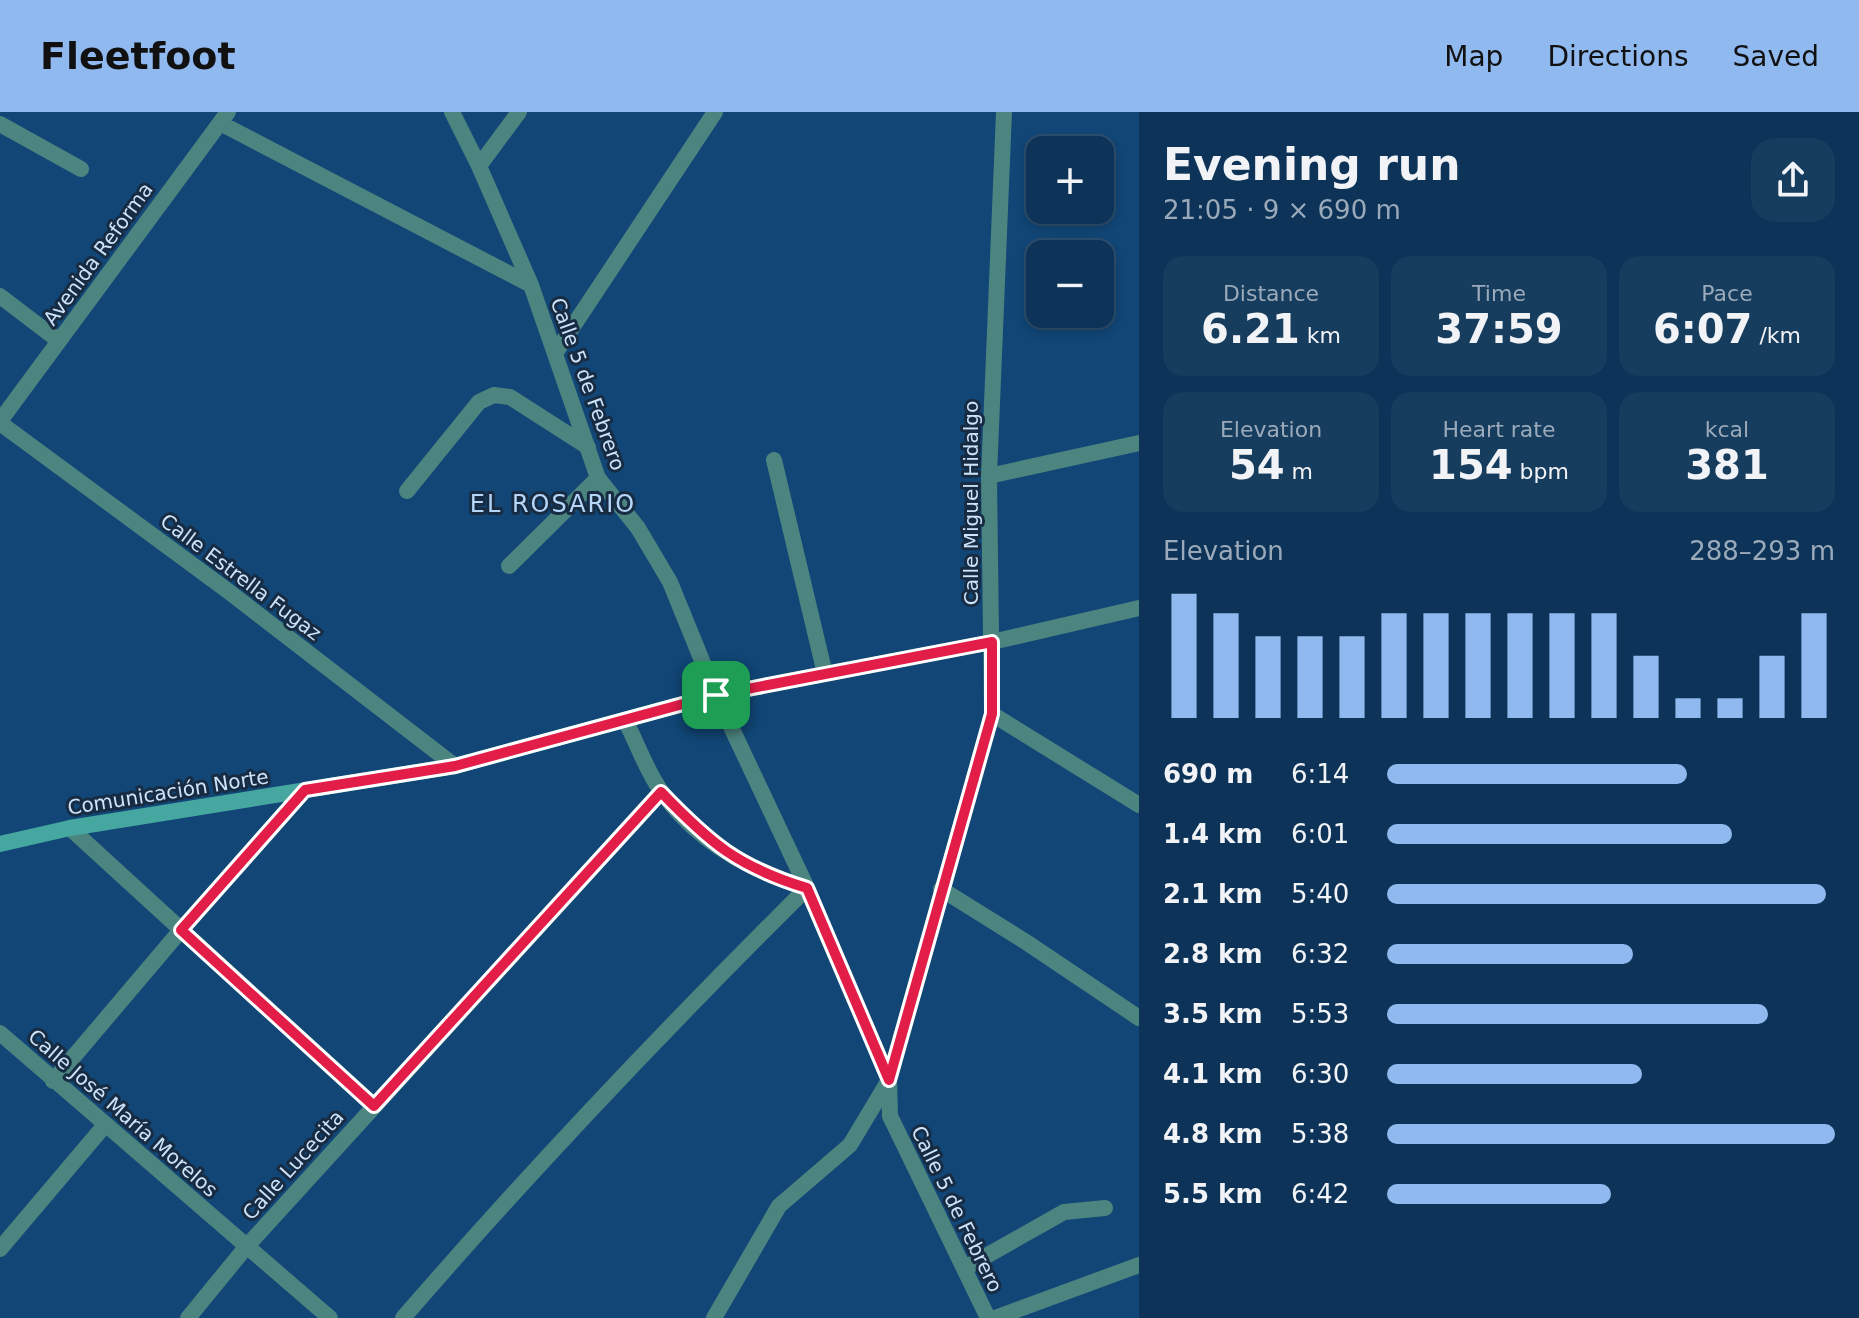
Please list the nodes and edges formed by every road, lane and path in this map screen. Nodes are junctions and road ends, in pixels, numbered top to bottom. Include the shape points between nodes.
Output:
1 (452, 112) edge
2 (519, 112) edge
3 (715, 112) edge
4 (1004, 112) edge
5 (224, 117) edge
6 (0, 124) edge
7 (479, 166) junction
8 (81, 169) dead end
9 (531, 285) junction
10 (0, 296) edge
11 (59, 341) junction
12 (556, 352) junction
13 (0, 422) edge
14 (1139, 443) edge
15 (588, 447) junction
16 (774, 460) dead end
17 (989, 476) junction
18 (598, 478) junction
19 (407, 491) dead end
20 (509, 566) dead end
21 (1139, 608) edge
22 (992, 642) junction
23 (825, 674) junction
24 (716, 695) junction
25 (992, 714) junction
26 (625, 720) junction
27 (455, 766) junction
28 (1139, 788) edge
29 (305, 790) junction
30 (661, 792) junction
31 (1120, 792) junction
32 (1139, 805) edge
33 (70, 828) junction
34 (0, 844) edge
35 (807, 888) junction
36 (941, 889) junction
37 (181, 930) junction
38 (1139, 1018) edge
39 (0, 1033) edge
40 (889, 1080) junction
41 (53, 1081) junction
42 (374, 1106) junction
43 (105, 1125) junction
44 (1105, 1208) dead end
45 (247, 1246) junction
46 (0, 1249) edge
47 (1139, 1265) edge
48 (965, 1268) junction
49 (188, 1318) edge
50 (330, 1318) edge
51 (403, 1318) edge
52 (714, 1318) edge
53 (988, 1318) edge
54 (995, 1318) edge

1 - 7 street, Calle 5 de Febrero
2 - 7 street
3 - 12 street
4 - 17 street, Calle Miguel Hidalgo
5 - 9 street
5 - 11 street, Avenida Reforma
6 - 8 street
7 - 9 street, Calle 5 de Febrero
9 - 12 street, Calle 5 de Febrero
10 - 11 street
11 - 13 street, Avenida Reforma
12 - 15 street, Calle 5 de Febrero
13 - 27 street, Calle Estrella Fugaz
14 - 17 street
15 - 18 street, Calle 5 de Febrero
15 - 19 street via 510,397 494,395 479,402
16 - 23 street
17 - 22 street, Calle Miguel Hidalgo
18 - 20 street
18 - 24 street, Calle 5 de Febrero via 638,528 670,582
21 - 22 street, Comunicación Norte
22 - 23 street, Comunicación Norte
22 - 25 street, Calle Miguel Hidalgo
23 - 24 street, Comunicación Norte
24 - 26 street, Comunicación Norte
24 - 35 street, Calle 5 de Febrero
25 - 31 street
25 - 36 street, Calle Miguel Hidalgo
26 - 27 street, Comunicación Norte
26 - 30 street
27 - 29 street, Comunicación Norte
28 - 31 street
29 - 33 street, Comunicación Norte
29 - 37 street
30 - 35 street via 727,854 765,875
30 - 42 street, Calle Lucecita
31 - 32 street
33 - 34 street, Comunicación Norte
33 - 37 street
35 - 40 street, Calle 5 de Febrero
35 - 51 street via 634,1061
36 - 38 street
36 - 40 street, Calle Miguel Hidalgo
37 - 41 street
37 - 42 street
39 - 41 street, Calle José María Morelos
40 - 48 street, Calle 5 de Febrero via 890,1116
40 - 52 street, Calle Miguel Hidalgo via 850,1145 779,1206
41 - 43 street, Calle José María Morelos
42 - 45 street, Calle Lucecita
43 - 45 street, Calle José María Morelos
43 - 46 street
44 - 48 street via 1064,1212
45 - 49 street, Calle Lucecita
45 - 50 street, Calle José María Morelos
47 - 54 street
48 - 53 street, Calle 5 de Febrero

